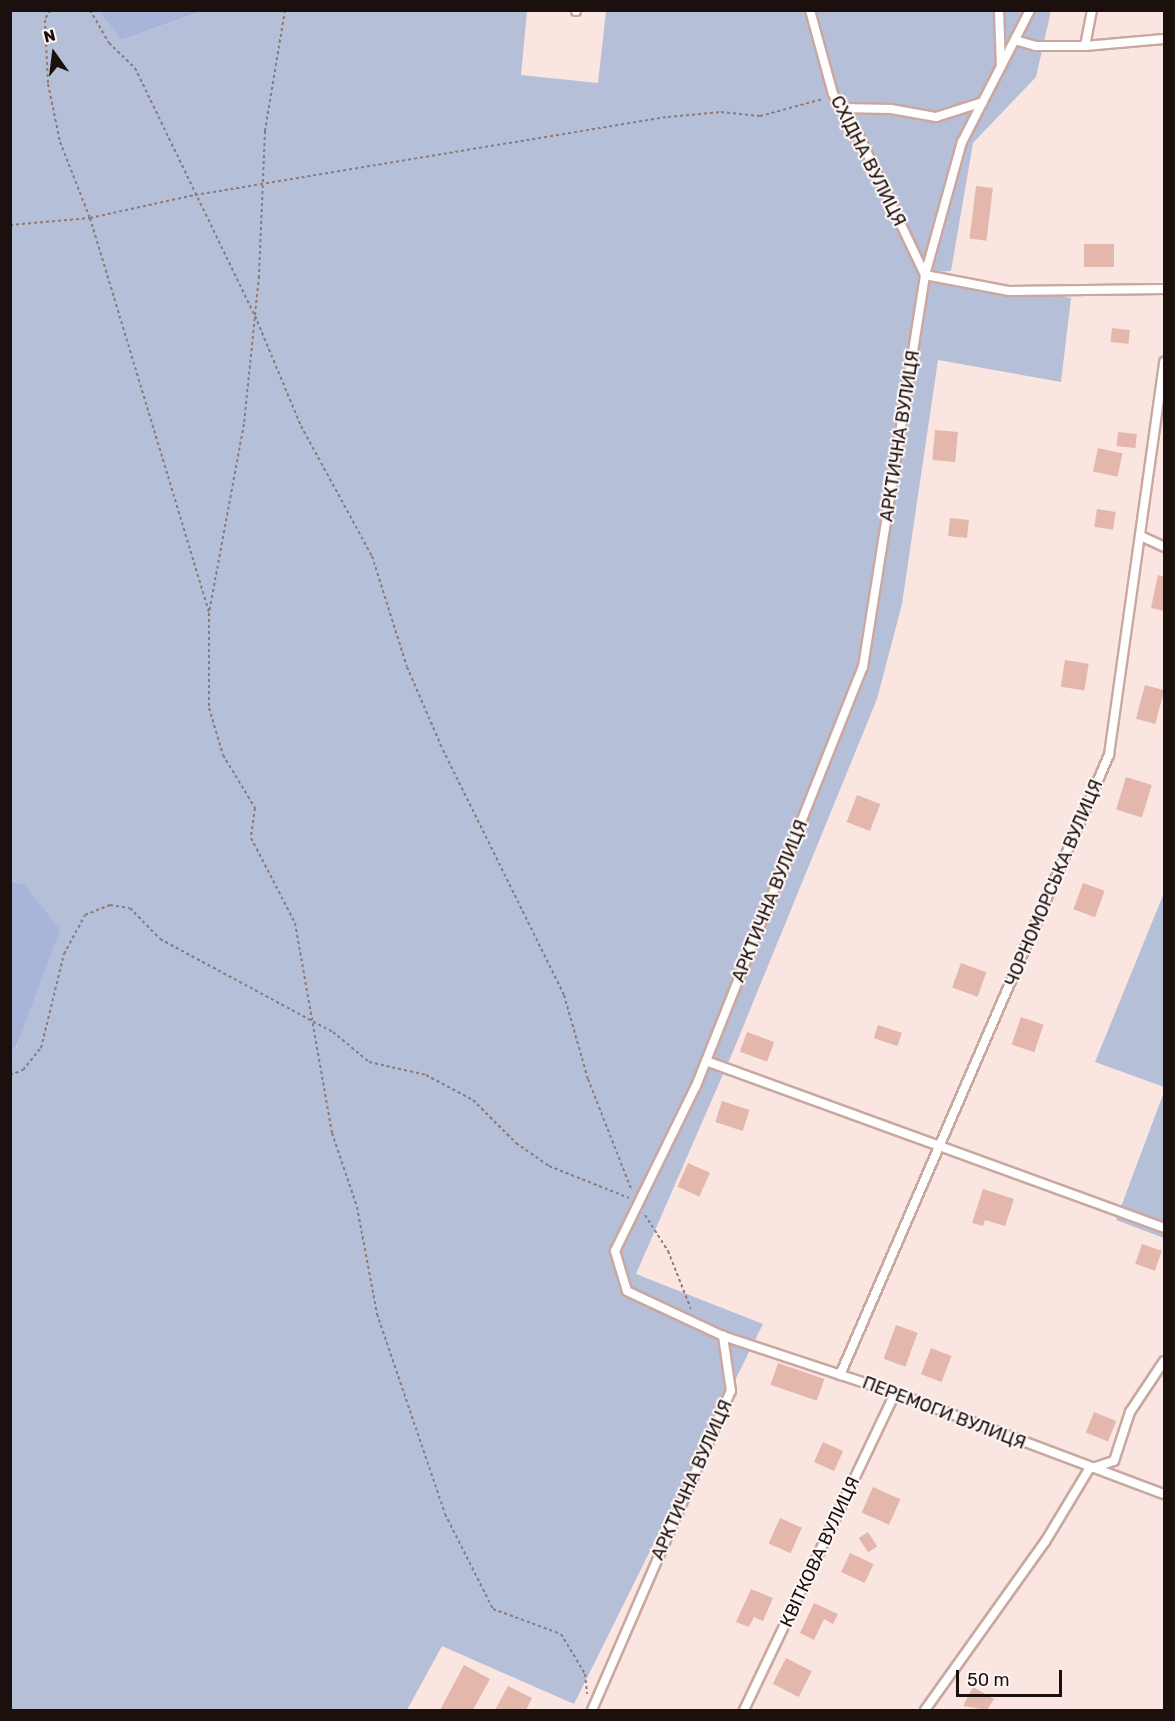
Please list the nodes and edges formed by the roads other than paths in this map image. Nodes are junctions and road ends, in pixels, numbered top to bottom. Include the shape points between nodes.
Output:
1 (810, 10) edge
2 (999, 10) edge
3 (1030, 10) edge
4 (1092, 10) edge
5 (1164, 39) edge
6 (1015, 40) junction
7 (1085, 46) junction
8 (1001, 66) junction
9 (983, 102) junction
10 (841, 108) junction
11 (925, 275) junction
12 (1164, 289) edge
13 (1164, 362) edge
14 (1143, 537) junction
15 (1164, 547) edge
16 (706, 1061) junction
17 (942, 1146) junction
18 (1164, 1228) edge
19 (723, 1336) junction
20 (1164, 1361) edge
21 (840, 1375) junction
22 (895, 1393) junction
23 (1089, 1468) junction
24 (1164, 1494) edge
25 (592, 1710) edge
26 (744, 1710) edge
27 (925, 1710) edge

1 - 10 lane, СХІДНА ВУЛИЦЯ via 833,94
2 - 8 lane
3 - 6 lane, АРКТИЧНА ВУЛИЦЯ
4 - 7 lane
5 - 7 lane
6 - 7 lane via 1036,46
6 - 8 lane, АРКТИЧНА ВУЛИЦЯ
8 - 9 lane, АРКТИЧНА ВУЛИЦЯ
9 - 10 lane via 936,117 891,109
9 - 11 lane, АРКТИЧНА ВУЛИЦЯ via 963,141
10 - 11 lane, СХІДНА ВУЛИЦЯ
11 - 12 lane via 1009,291
11 - 16 lane, АРКТИЧНА ВУЛИЦЯ via 863,667
13 - 14 lane, ЧОРНОМОРСЬКА ВУЛИЦЯ
14 - 15 lane
14 - 17 lane, ЧОРНОМОРСЬКА ВУЛИЦЯ via 1109,755
16 - 17 lane
16 - 19 lane, АРКТИЧНА ВУЛИЦЯ via 615,1251 627,1292
17 - 18 lane
17 - 21 lane, ЧОРНОМОРСЬКА ВУЛИЦЯ
19 - 21 lane, ПЕРЕМОГИ ВУЛИЦЯ
19 - 25 lane, АРКТИЧНА ВУЛИЦЯ via 731,1391
20 - 23 lane via 1130,1412 1114,1461
21 - 22 lane, ПЕРЕМОГИ ВУЛИЦЯ
22 - 23 lane, ПЕРЕМОГИ ВУЛИЦЯ
22 - 26 lane, КВІТКОВА ВУЛИЦЯ
23 - 24 lane, ПЕРЕМОГИ ВУЛИЦЯ
23 - 27 lane via 1045,1542

